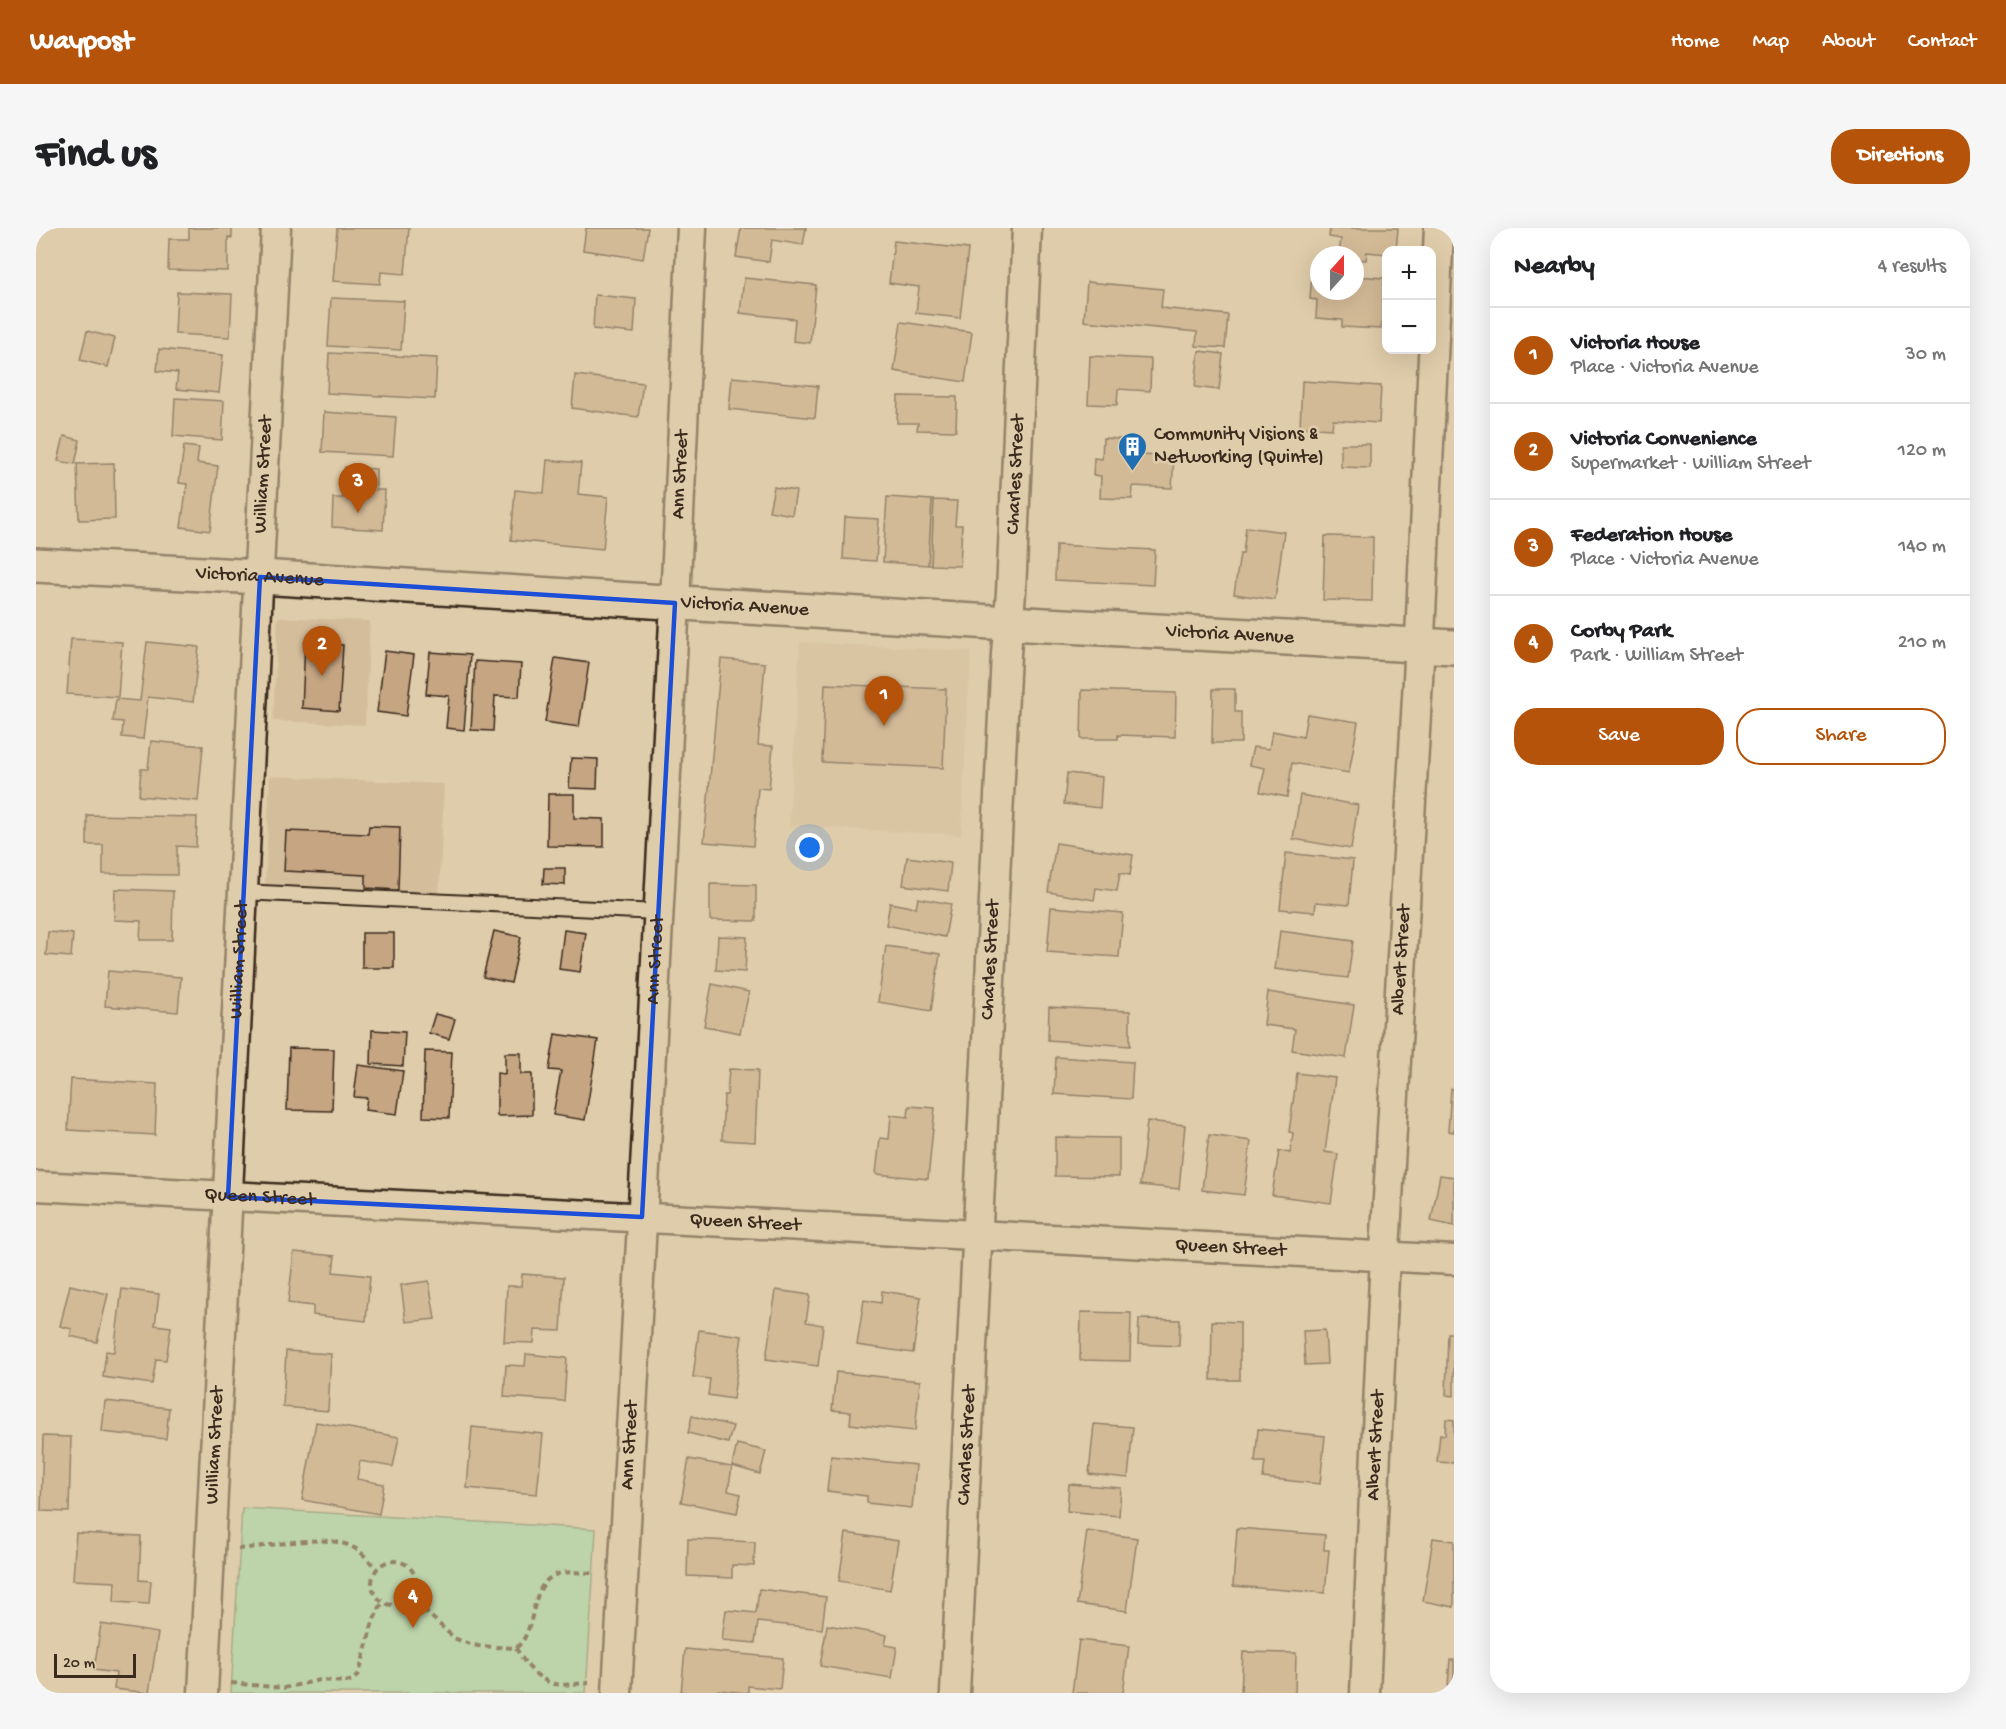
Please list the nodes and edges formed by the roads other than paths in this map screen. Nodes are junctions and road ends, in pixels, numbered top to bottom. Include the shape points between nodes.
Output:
1 (276, 228) edge
2 (692, 228) edge
3 (1028, 228) edge
4 (1439, 228) edge
5 (36, 565) edge
6 (260, 577) junction
7 (675, 603) junction
8 (1008, 623) junction
9 (1419, 646) junction
10 (1454, 647) edge
11 (244, 892) junction
12 (658, 912) junction
13 (36, 1186) edge
14 (228, 1197) junction
15 (642, 1217) junction
16 (978, 1235) junction
17 (1384, 1256) junction
18 (1454, 1260) edge
19 (215, 1688) edge
20 (605, 1688) edge
21 (955, 1693) edge
22 (1365, 1693) edge

1 - 6 street, William Street
2 - 7 street, Ann Street
3 - 8 street, Charles Street
4 - 9 street, Albert Street
5 - 6 street, Victoria Avenue
6 - 7 street, Victoria Avenue
6 - 11 street, William Street
7 - 8 street, Victoria Avenue
7 - 12 street, Ann Street
8 - 9 street, Victoria Avenue
8 - 16 street, Charles Street
9 - 10 street, Victoria Avenue
9 - 17 street, Albert Street
11 - 12 lane
11 - 14 street, William Street
12 - 15 street, Ann Street
13 - 14 street, Queen Street
14 - 15 street, Queen Street
14 - 19 street, William Street
15 - 16 street, Queen Street
15 - 20 street, Ann Street
16 - 17 street, Queen Street
16 - 21 street, Charles Street
17 - 18 street, Queen Street
17 - 22 street, Albert Street

